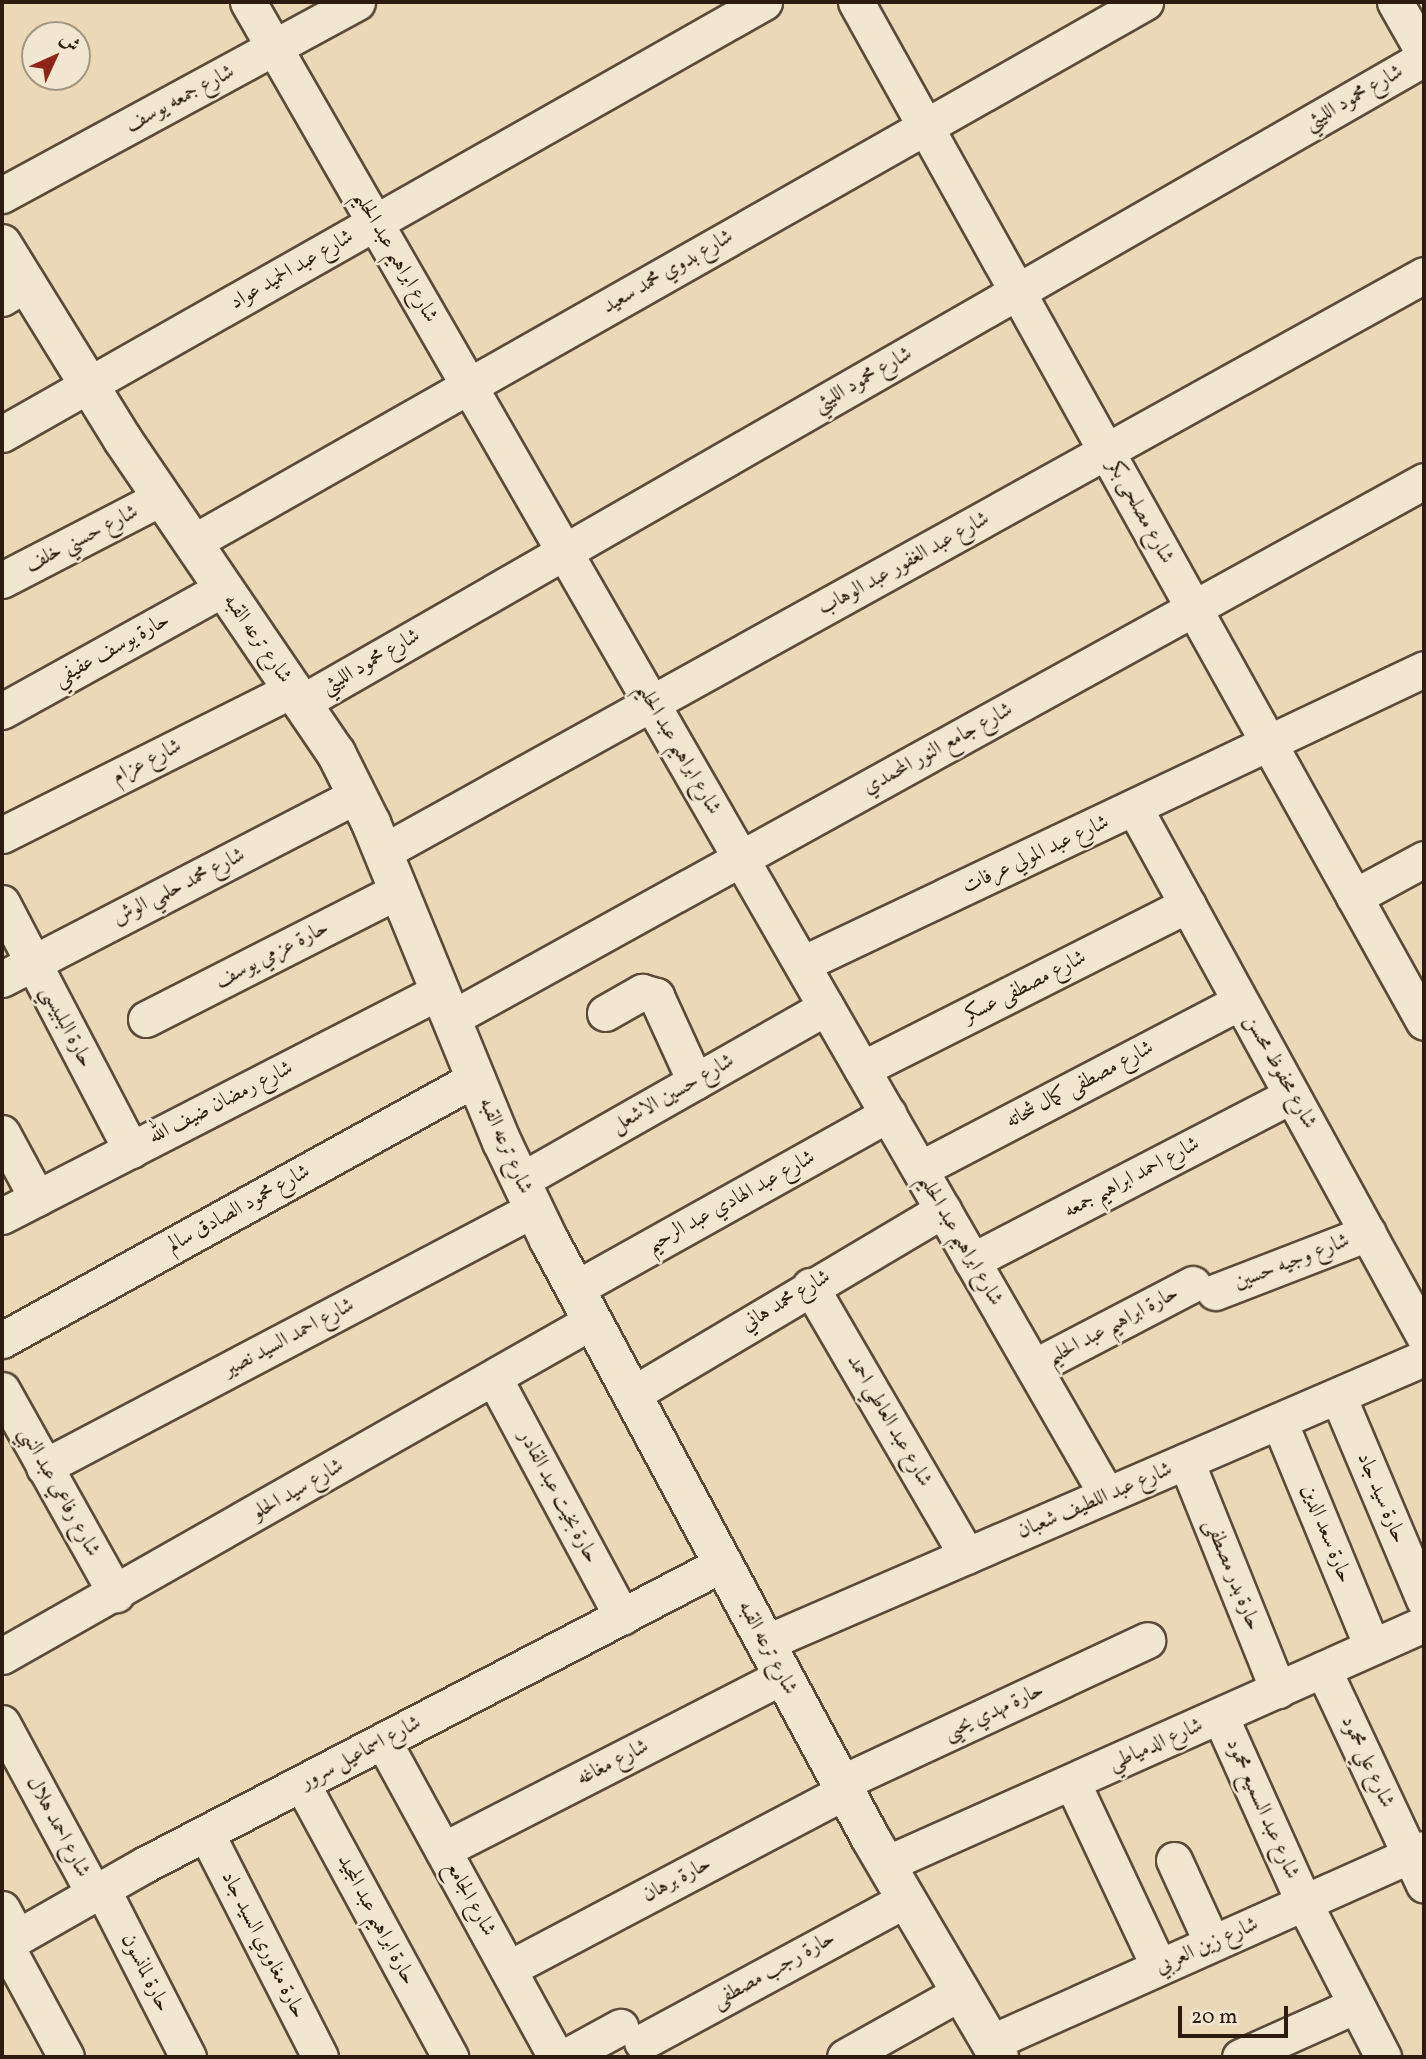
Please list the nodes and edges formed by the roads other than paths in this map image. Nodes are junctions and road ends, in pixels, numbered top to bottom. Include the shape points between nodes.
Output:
1 (248, 2) edge
2 (357, 2) edge
3 (764, 2) edge
4 (856, 2) edge
5 (1145, 2) edge
6 (1395, 2) edge
7 (275, 48) junction
8 (1424, 55) edge
9 (925, 126) junction
10 (2, 195) edge
11 (376, 223) junction
12 (2, 244) edge
13 (1424, 275) edge
14 (13, 292) edge
15 (1017, 292) junction
16 (469, 385) junction
17 (88, 386) junction
18 (2, 435) edge
19 (1107, 452) junction
20 (1424, 481) edge
21 (162, 497) junction
22 (192, 543) junction
23 (564, 551) junction
24 (2, 580) edge
25 (222, 589) junction
26 (1193, 608) junction
27 (1424, 669) edge
28 (296, 696) junction
29 (652, 704) junction
30 (2, 712) edge
31 (1270, 745) junction
32 (357, 795) junction
33 (1135, 809) junction
34 (2, 835) edge
35 (383, 852) junction
36 (740, 858) junction
37 (1424, 859) edge
38 (399, 890) junction
39 (1354, 897) junction
40 (2, 903) edge
41 (1188, 904) junction
42 (33, 963) junction
43 (802, 964) junction
44 (2, 979) edge
45 (1240, 1002) junction
46 (446, 1004) junction
47 (826, 1007) junction
48 (605, 1013) dead end
49 (146, 1019) dead end
50 (1424, 1022) edge
51 (862, 1069) junction
52 (476, 1078) junction
53 (695, 1081) junction
54 (1292, 1095) junction
55 (888, 1114) junction
56 (2, 1133) edge
57 (131, 1150) junction
58 (920, 1169) junction
59 (527, 1195) junction
60 (37, 1198) junction
61 (943, 1210) junction
62 (2, 1216) edge
63 (1368, 1233) junction
64 (972, 1261) junction
65 (810, 1286) junction
66 (1204, 1288) joint
67 (584, 1305) junction
68 (1424, 1336) edge
69 (2, 1340) edge
70 (1424, 1358) edge
71 (1034, 1367) junction
72 (494, 1378) junction
73 (2, 1390) edge
74 (631, 1395) junction
75 (1338, 1396) junction
76 (1279, 1421) junction
77 (1186, 1461) junction
78 (44, 1467) junction
79 (1107, 1495) junction
80 (967, 1556) junction
81 (722, 1564) junction
82 (117, 1594) junction
83 (1424, 1600) edge
84 (622, 1617) junction
85 (1424, 1624) edge
86 (1147, 1640) dead end
87 (765, 1643) junction
88 (1372, 1647) junction
89 (2, 1656) edge
90 (1323, 1669) junction
91 (783, 1676) junction
92 (1278, 1690) junction
93 (1220, 1716) junction
94 (2, 1723) edge
95 (383, 1741) junction
96 (1072, 1782) junction
97 (302, 1784) junction
98 (843, 1787) junction
99 (206, 1833) junction
100 (443, 1850) junction
101 (1174, 1860) dead end
102 (1420, 1863) edge
103 (886, 1864) junction
104 (98, 1891) junction
105 (906, 1899) junction
106 (1304, 1903) junction
107 (6, 1934) edge
108 (1212, 1943) junction
109 (1159, 1967) junction
110 (508, 1969) junction
111 (961, 1992) junction
112 (1356, 2005) junction
113 (995, 2050) edge
114 (66, 2057) edge
115 (188, 2057) edge
116 (320, 2057) edge
117 (450, 2057) edge
118 (556, 2057) edge
119 (565, 2057) edge
120 (845, 2057) edge
121 (1240, 2057) edge
122 (1382, 2057) edge

1 - 7 street, شارع ابراهيم عبد الحليم
2 - 7 street, شارع جمعه يوسف
3 - 11 street, شارع عبد الحميد عواد
4 - 9 street, شارع مصلحى بكر
5 - 9 street, شارع بدوي محمد سعيد
6 - 8 street
7 - 10 street, شارع جمعه يوسف
7 - 11 street, شارع ابراهيم عبد الحليم
8 - 15 street, شارع محمود الليثي
9 - 15 street, شارع مصلحى بكر
9 - 16 street, شارع بدوي محمد سعيد
11 - 16 street, شارع ابراهيم عبد الحليم
11 - 17 street, شارع عبد الحميد عواد
12 - 14 street, شارع ترعه القبه
13 - 19 street, شارع عبد الغفور عبد الوهاب
14 - 17 street, شارع ترعه القبه
15 - 19 street, شارع مصلحى بكر
15 - 23 street, شارع محمود الليثي
16 - 22 street, شارع بدوي محمد سعيد
16 - 23 street, شارع ابراهيم عبد الحليم
17 - 18 street, شارع عبد الحميد عواد
17 - 21 street, شارع ترعه القبه
19 - 26 street, شارع مصلحى بكر
19 - 29 street, شارع عبد الغفور عبد الوهاب
20 - 26 street, شارع جامع النور المحمدي
21 - 22 street, شارع ترعه القبه
21 - 24 street, شارع حسني خلف
22 - 25 street, شارع ترعه القبه
23 - 28 street, شارع محمود الليثي
23 - 29 street, شارع ابراهيم عبد الحليم
25 - 28 street, شارع ترعه القبه
25 - 30 street, حارة يوسف عفيفي
26 - 31 street, شارع مصلحى بكر
26 - 36 street, شارع جامع النور المحمدي
27 - 31 street, شارع عبد المولي عرفات
28 - 32 street, شارع ترعه القبه via 337,753
28 - 34 street, شارع عزام
29 - 35 street, شارع عبد الغفور عبد الوهاب
29 - 36 street, شارع ابراهيم عبد الحليم
31 - 33 street, شارع عبد المولي عرفات
31 - 39 street, شارع مصلحى بكر
32 - 35 street, شارع ترعه القبه
32 - 42 street, شارع محمد حلمي الوش
33 - 41 street, شارع محفوظ محسن
33 - 43 street, شارع عبد المولي عرفات
35 - 38 street, شارع ترعه القبه
36 - 43 street, شارع ابراهيم عبد الحليم
36 - 46 street, شارع جامع النور المحمدي
37 - 39 street
38 - 46 street, شارع ترعه القبه
38 - 49 street, حارة عزمي يوسف
39 - 50 street, شارع مصلحى بكر
40 - 42 street, حارة البلبيسي
41 - 45 street, شارع محفوظ محسن
41 - 51 street, شارع مصطفى عسكر
42 - 44 street, شارع محمد حلمي الوش
42 - 57 street, حارة البلبيسي
43 - 47 street, شارع ابراهيم عبد الحليم
45 - 54 street, شارع محفوظ محسن
45 - 58 street, شارع مصطفى كمال شحاته
46 - 52 street, شارع ترعه القبه
46 - 57 street, شارع رمضان ضيف الله
47 - 51 street, شارع ابراهيم عبد الحليم
47 - 53 street, شارع حسين الاشعل
48 - 53 street via 642,992 656,996
51 - 55 street, شارع ابراهيم عبد الحليم
52 - 59 street, شارع ترعه القبه
52 - 69 street, شارع محمود الصادق سالم
53 - 59 street, شارع حسين الاشعل
54 - 63 street, شارع محفوظ محسن
54 - 64 street, شارع احمد ابراهيم جمعه
55 - 58 street, شارع ابراهيم عبد الحليم
55 - 67 street, شارع عبد الهادي عبد الرحيم
56 - 60 street
57 - 60 street, شارع رمضان ضيف الله
58 - 61 street, شارع ابراهيم عبد الحليم
59 - 67 street, شارع ترعه القبه
59 - 78 street, شارع احمد السيد نصير
60 - 62 street, شارع رمضان ضيف الله
61 - 64 street, شارع ابراهيم عبد الحليم
61 - 65 street, شارع محمد هاني
63 - 66 street, شارع وجيه حسين
63 - 68 street, شارع محفوظ محسن
64 - 71 street, شارع ابراهيم عبد الحليم
65 - 74 street, شارع محمد هاني
65 - 80 street, شارع عبد العاطي احمد
66 - 71 street, حارة ابراهيم عبد الحليم
67 - 72 street, شارع سيد الحلو
67 - 74 street, شارع ترعه القبه
70 - 75 street, شارع عبد اللطيف شعبان
71 - 79 street, شارع ابراهيم عبد الحليم
72 - 82 street, شارع سيد الحلو
72 - 84 street, حارة بخيت عبد القادر
73 - 78 street, شارع رفاعي عبد النبي
74 - 81 street, شارع ترعه القبه
75 - 76 street, شارع عبد اللطيف شعبان
75 - 83 street, حارة سيد جاد
76 - 77 street, شارع عبد اللطيف شعبان
76 - 88 street, حارة سعد الدين
77 - 79 street, شارع عبد اللطيف شعبان
77 - 92 street, حارة بدر مصطفى
78 - 82 street, شارع رفاعي عبد النبي
79 - 80 street, شارع عبد اللطيف شعبان
80 - 87 street, شارع عبد اللطيف شعبان
81 - 84 street, شارع اسماعيل سرور
81 - 87 street, شارع ترعه القبه
82 - 89 street, شارع سيد الحلو
84 - 95 street, شارع اسماعيل سرور
85 - 88 street, شارع الدمياطي
86 - 98 street, حارة مهدي يحيى
87 - 91 street, شارع ترعه القبه
88 - 90 street, شارع الدمياطي
90 - 92 street, شارع الدمياطي
90 - 102 street, شارع علي محمود
91 - 98 street, شارع ترعه القبه
91 - 100 street, شارع مغاغه
92 - 93 street, شارع الدمياطي
93 - 96 street, شارع الدمياطي
93 - 106 street, شارع عبد السميع محمود
94 - 104 street, شارع احمد هلال
95 - 97 street, شارع اسماعيل سرور
95 - 100 street, شارع الجامع
96 - 103 street, شارع الدمياطي
96 - 109 street
97 - 99 street, شارع اسماعيل سرور
97 - 117 street, حارة ابراهيم عبد المجيد
98 - 103 street, شارع ترعه القبه
98 - 110 street, حارة برهان
99 - 104 street, شارع اسماعيل سرور
99 - 116 street, حارة مغاوري السيد جاد
100 - 110 street, شارع الجامع
101 - 108 street
102 - 106 street, شارع زين العربي
103 - 105 street, شارع ترعه القبه
104 - 107 street, شارع اسماعيل سرور
104 - 115 street, حارة لمانسون
105 - 111 street, شارع ترعه القبه
105 - 119 street, حارة رجب مصطفى via 631,2035
106 - 108 street, شارع زين العربي
106 - 112 street, شارع عبد السميع محمود
107 - 114 street
108 - 109 street, شارع زين العربي
109 - 113 street, شارع زين العربي
110 - 118 street, شارع الجامع
111 - 113 street, شارع ترعه القبه
111 - 120 street
112 - 121 street
112 - 122 street, شارع عبد السميع محمود

